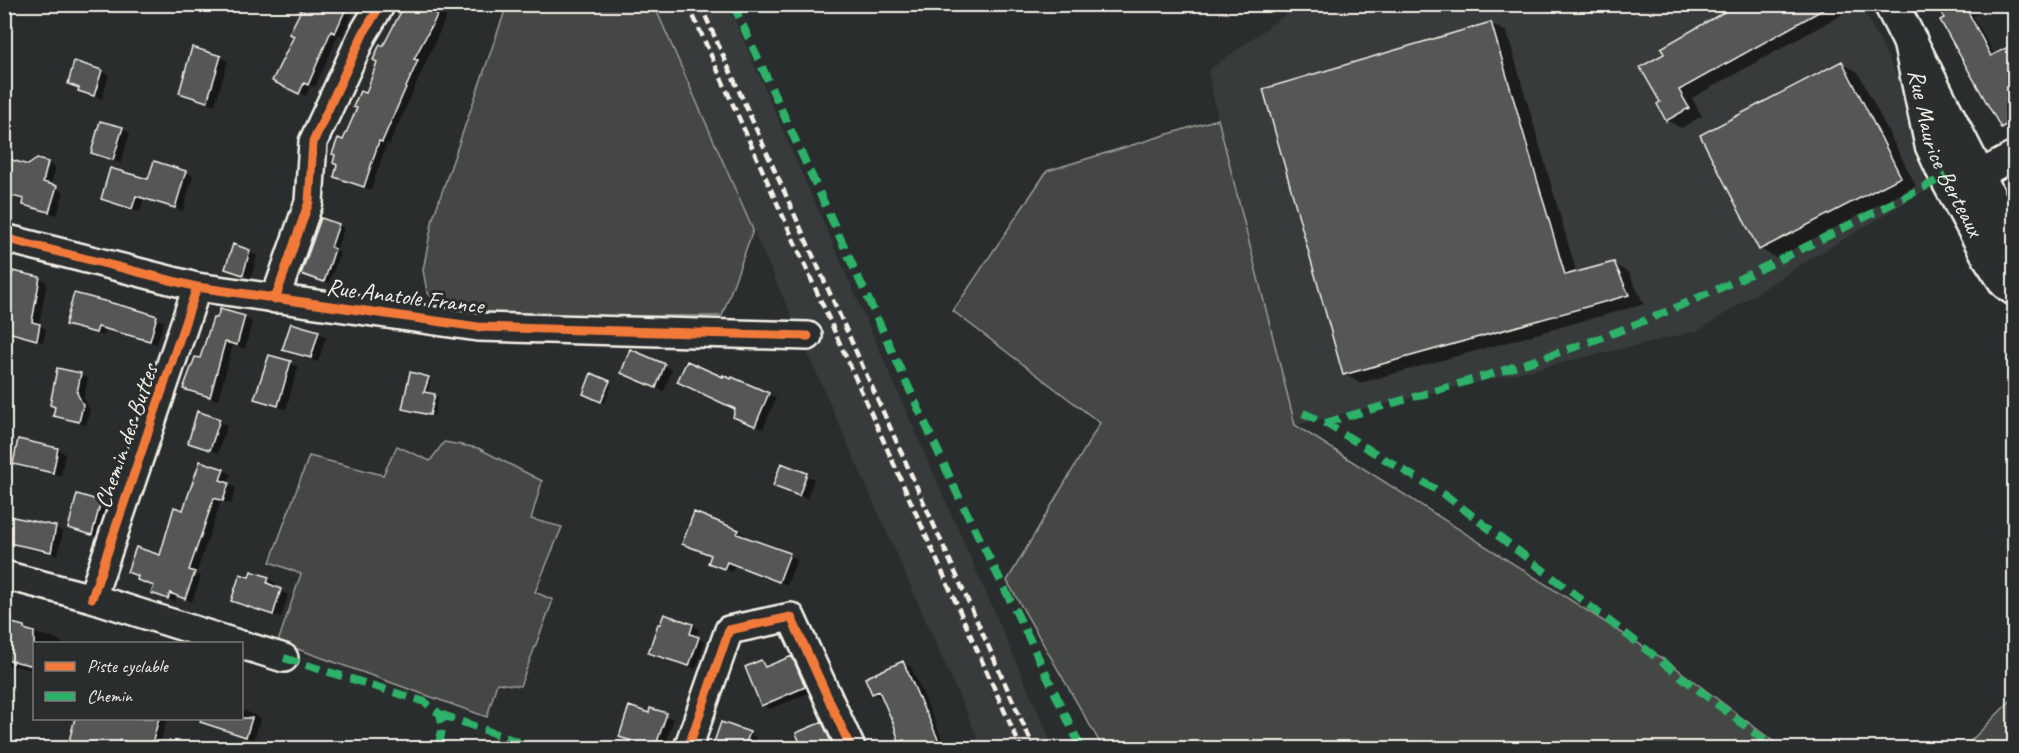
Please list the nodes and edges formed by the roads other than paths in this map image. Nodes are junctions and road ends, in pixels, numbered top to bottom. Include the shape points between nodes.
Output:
1 (381, 4) edge
2 (1891, 4) edge
3 (2014, 156) edge
4 (1966, 182) junction
5 (4, 238) edge
6 (2014, 247) edge
7 (197, 287) junction
8 (2014, 288) edge
9 (275, 299) junction
10 (808, 336) dead end
11 (4, 575) edge
12 (92, 598) junction
13 (234, 642) edge
14 (243, 645) edge
15 (284, 658) dead end
16 (688, 748) edge
17 (851, 748) edge

1 - 9 street via 313,142 309,202
2 - 4 main road, Rue Maurice Berteaux via 1910,41 1932,145
3 - 4 street
4 - 6 main road, Rue Maurice Berteaux
4 - 8 main road, Rue Maurice Berteaux via 1989,256
5 - 7 street, Rue Anatole France
7 - 9 street, Rue Anatole France
7 - 12 street, Chemin des Buttes
9 - 10 street, Rue Anatole France via 478,327
11 - 12 street
12 - 13 street
14 - 15 street
16 - 17 street via 729,630 791,617

